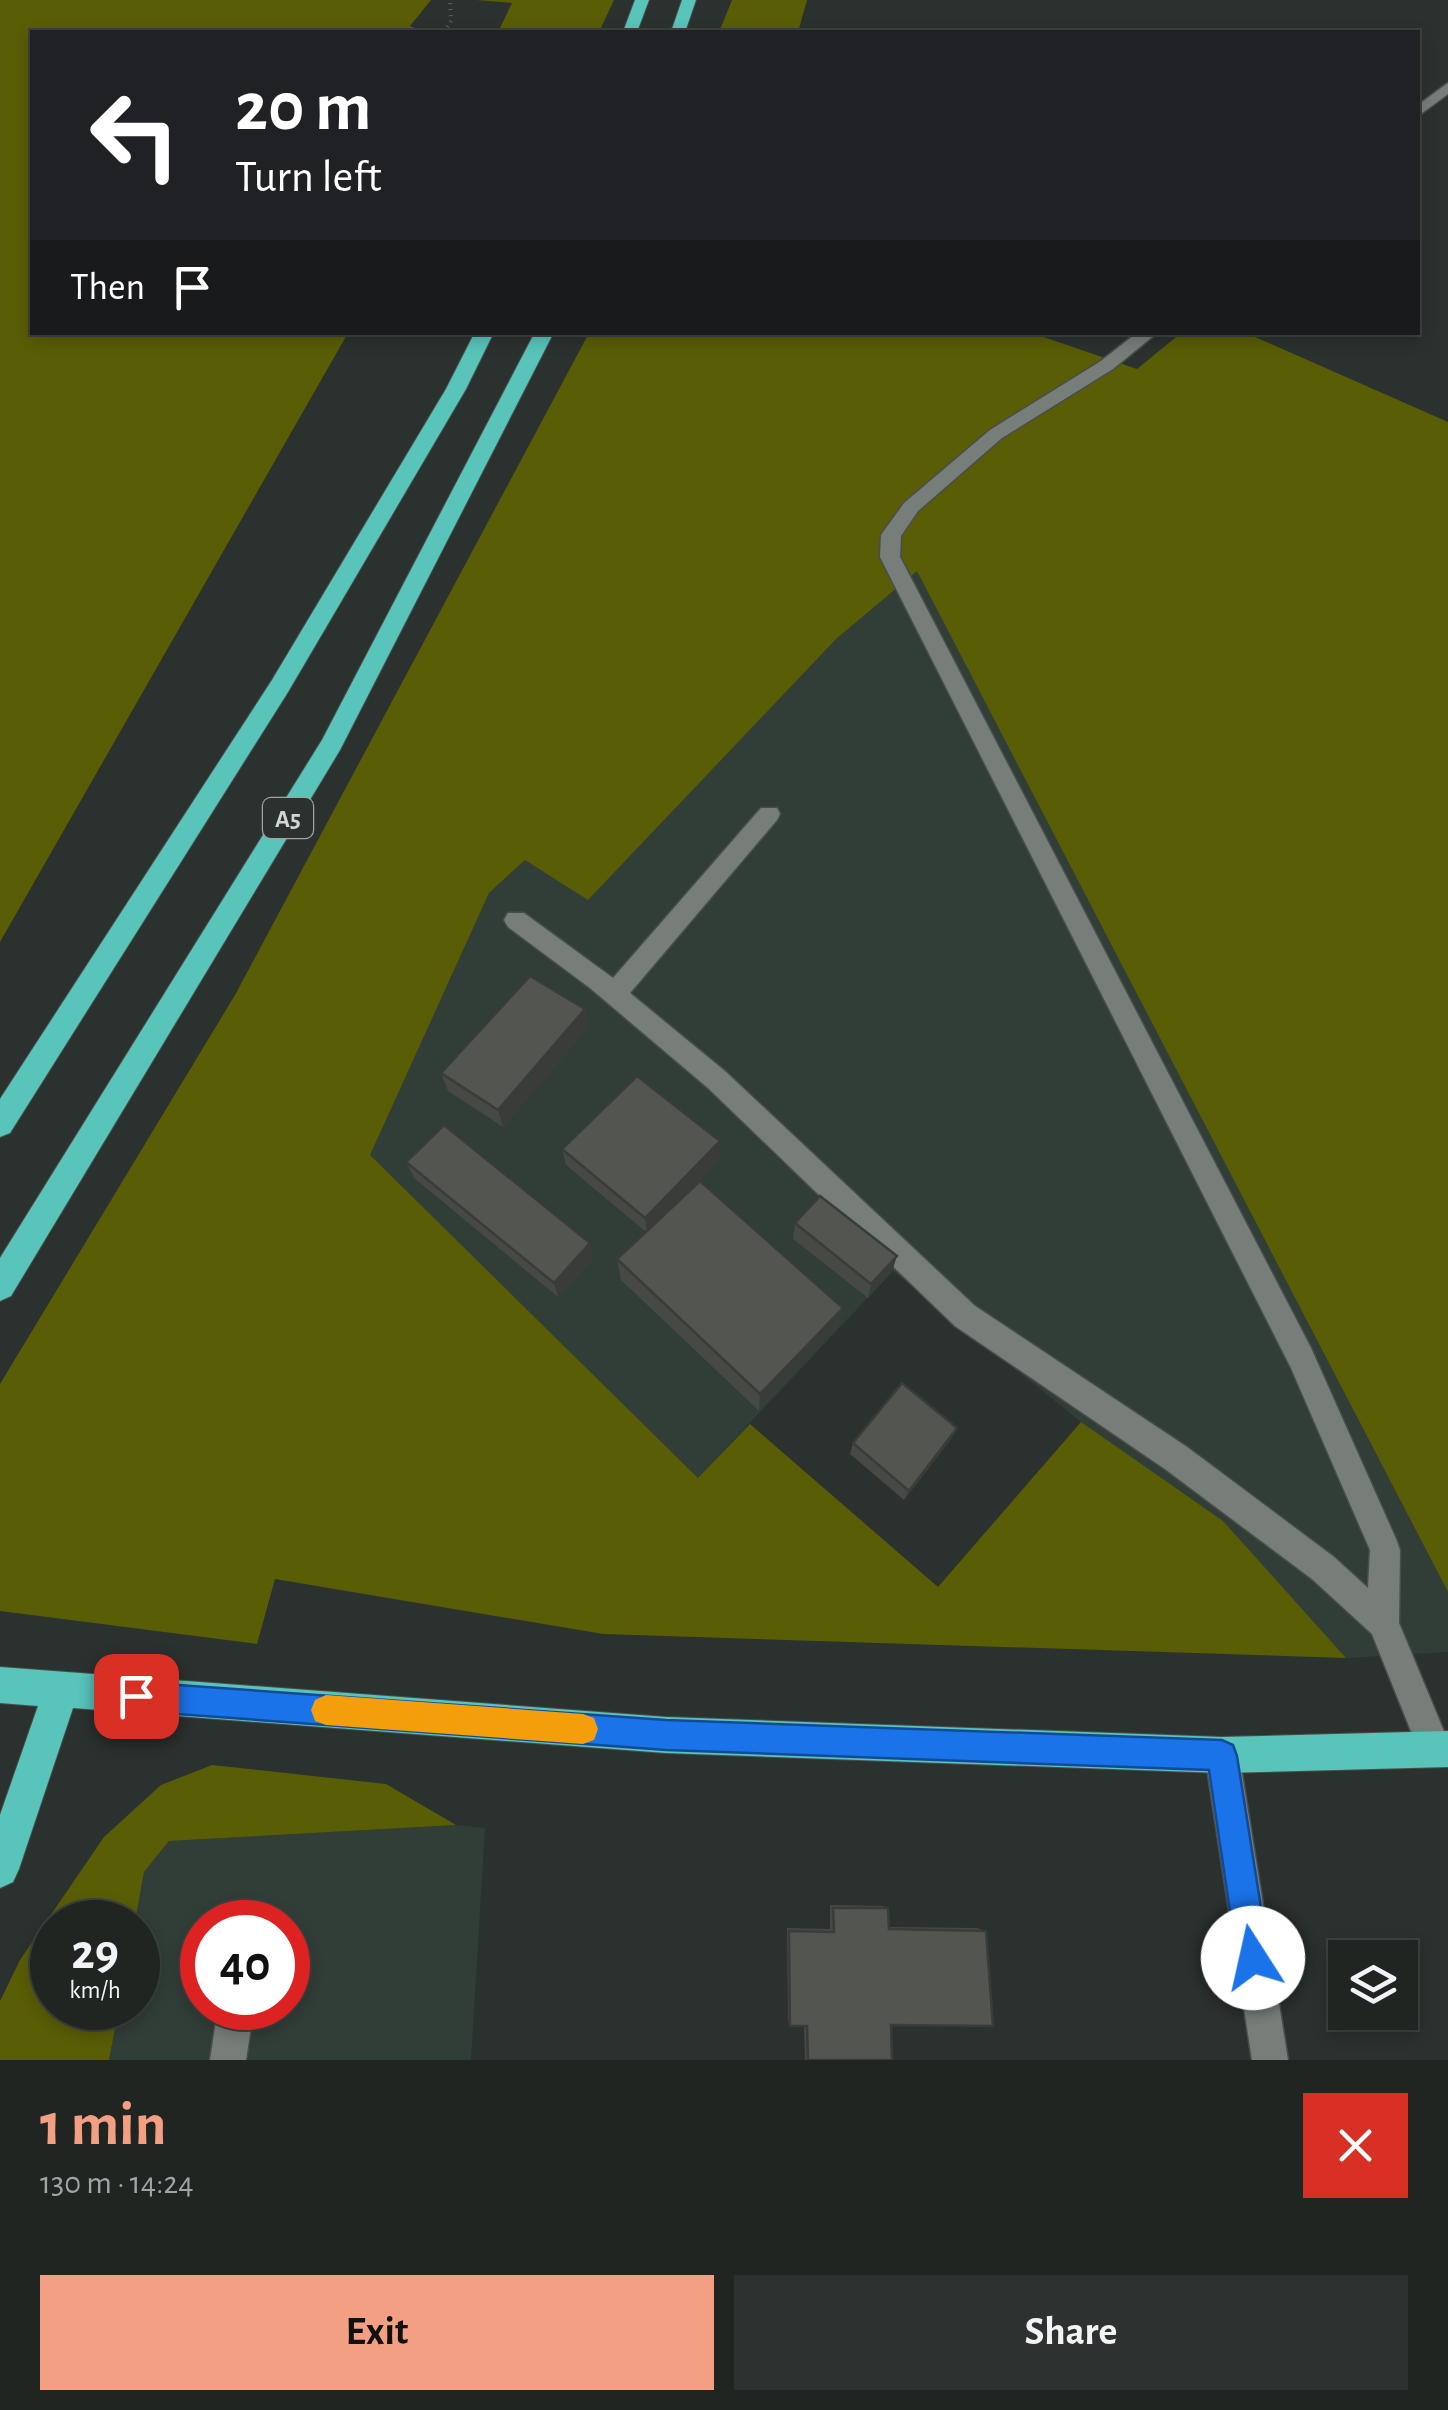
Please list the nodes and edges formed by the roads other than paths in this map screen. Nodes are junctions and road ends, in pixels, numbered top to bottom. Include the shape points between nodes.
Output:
1 (642, 0) edge
2 (689, 0) edge
3 (631, 30) edge
4 (679, 30) edge
5 (1448, 87) edge
6 (1420, 110) edge
7 (484, 335) edge
8 (543, 335) edge
9 (1146, 335) edge
10 (769, 814) dead end
11 (516, 920) dead end
12 (614, 994) junction
13 (0, 1124) edge
14 (0, 1286) edge
15 (1383, 1623) junction
16 (0, 1685) edge
17 (61, 1691) junction
18 (1442, 1749) edge
19 (1222, 1756) junction
20 (0, 1868) edge
21 (233, 2030) edge
22 (228, 2060) edge
23 (1270, 2060) edge

1 - 3 highway
2 - 4 highway
5 - 6 street
7 - 13 highway via 280,686
8 - 14 highway, A5 via 332,744
9 - 15 street via 996,434 954,470 912,507 892,535 890,557 1302,1358 1385,1550
10 - 12 street
11 - 12 street
12 - 15 street via 730,1092 965,1316 1176,1458 1324,1568
15 - 18 street
16 - 17 highway
17 - 19 highway via 666,1735
17 - 20 highway
18 - 19 highway
19 - 23 street
21 - 22 street

